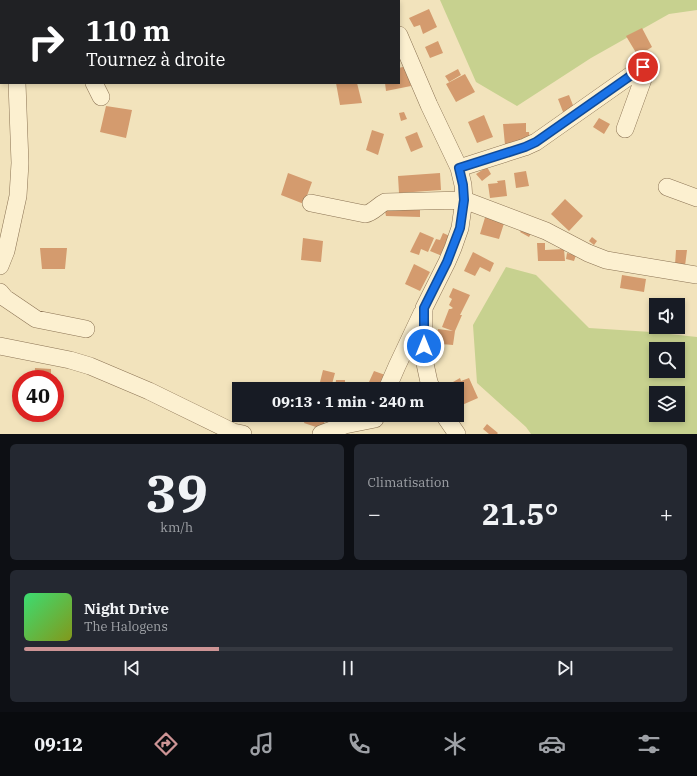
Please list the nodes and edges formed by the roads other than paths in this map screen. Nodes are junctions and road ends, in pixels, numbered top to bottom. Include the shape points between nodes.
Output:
1 (400, 37) edge
2 (18, 84) edge
3 (625, 129) dead end
4 (459, 168) junction
5 (667, 187) dead end
6 (697, 198) edge
7 (464, 200) junction
8 (311, 204) dead end
9 (4, 249) edge
10 (0, 266) edge
11 (697, 275) edge
12 (0, 292) edge
13 (424, 308) junction
14 (86, 329) dead end
15 (0, 346) edge
16 (390, 382) edge
17 (429, 382) edge
18 (449, 422) edge
19 (374, 423) edge
20 (243, 434) edge
21 (321, 434) edge
22 (457, 434) edge

1 - 4 street
2 - 9 street via 18,196
3 - 4 street via 646,71 644,67 536,142
4 - 7 street
5 - 6 street
7 - 8 street via 385,202 365,214
7 - 11 street via 546,231 606,260
7 - 13 street via 460,228 453,248
9 - 10 street via 6,251
12 - 14 street via 36,319
13 - 16 street
13 - 17 street via 424,359
15 - 20 street via 90,366 149,391 233,432
18 - 22 street
19 - 21 street via 345,425

